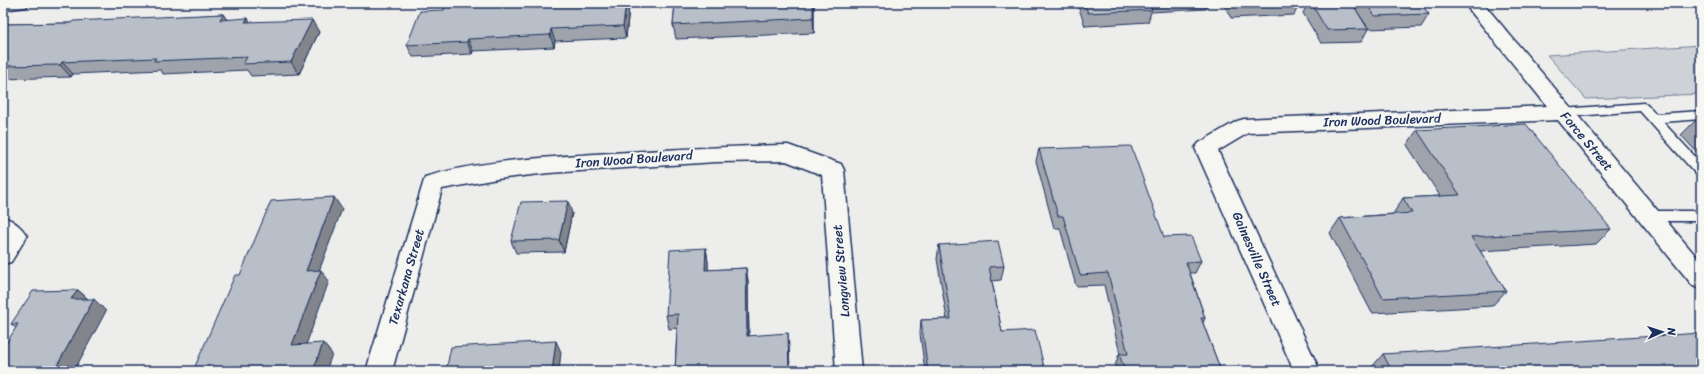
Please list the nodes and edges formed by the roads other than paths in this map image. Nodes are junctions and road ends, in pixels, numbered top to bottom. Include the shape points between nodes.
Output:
1 (20, 3) edge
2 (1473, 3) edge
3 (3, 4) edge
4 (1563, 113) junction
5 (1701, 115) edge
6 (1653, 118) junction
7 (1206, 148) joint
8 (833, 170) joint
9 (1701, 171) edge
10 (433, 183) joint
11 (1649, 216) junction
12 (1701, 216) edge
13 (1701, 279) edge
14 (379, 371) edge
15 (849, 371) edge
16 (1307, 371) edge

1 - 3 street
2 - 4 street, Force Street
4 - 6 lane via 1643,107
4 - 7 street, Iron Wood Boulevard via 1244,126
4 - 11 street, Force Street
5 - 6 lane
6 - 9 lane
7 - 16 street, Gainesville Street
8 - 10 street, Iron Wood Boulevard via 788,153 716,154 549,165 497,171
8 - 15 street, Longview Street
10 - 14 street, Texarkana Street
11 - 12 lane
11 - 13 street, Force Street

